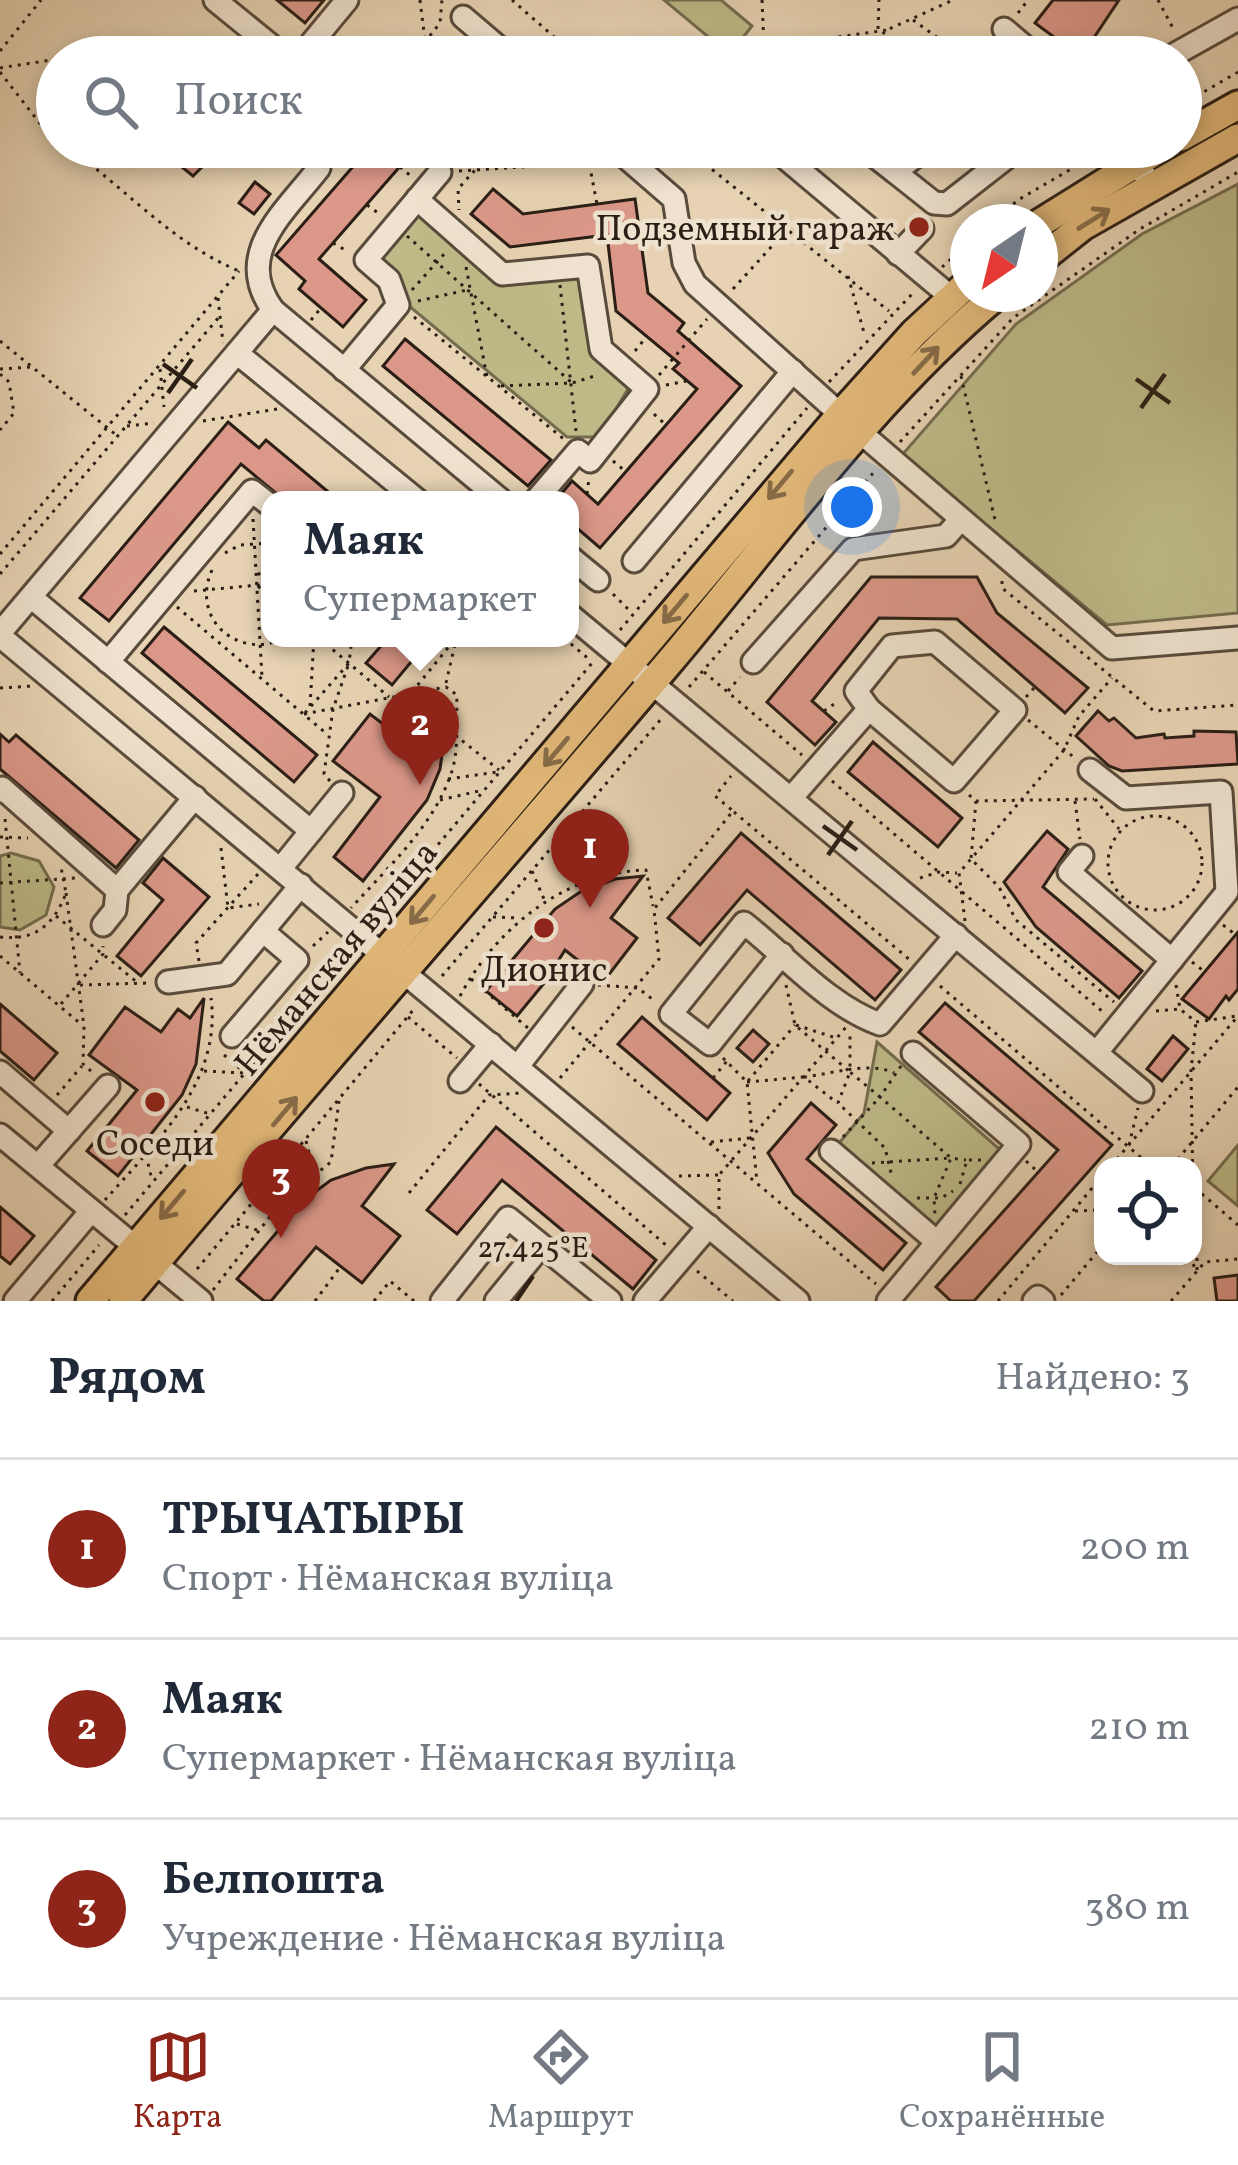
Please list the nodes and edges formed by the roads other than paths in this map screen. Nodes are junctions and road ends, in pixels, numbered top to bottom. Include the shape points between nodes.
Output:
1 (215, 0) edge
2 (346, 0) edge
3 (464, 16) dead end
4 (1238, 19) edge
5 (1004, 29) dead end
6 (259, 36) edge
7 (317, 36) edge
8 (486, 36) edge
9 (1012, 36) edge
10 (1202, 39) edge
11 (1238, 105) edge
12 (1202, 125) edge
13 (1238, 138) edge
14 (1202, 147) edge
15 (319, 168) edge
16 (638, 168) edge
17 (797, 168) edge
18 (891, 168) edge
19 (901, 168) edge
20 (993, 168) edge
21 (1130, 168) edge
22 (1133, 168) edge
23 (440, 172) road end
24 (896, 172) junction
25 (417, 200) junction
26 (1058, 213) edge
27 (922, 229) dead end
28 (1058, 246) edge
29 (898, 254) junction
30 (950, 286) edge
31 (273, 310) junction
32 (978, 312) edge
33 (237, 353) junction
34 (344, 370) junction
35 (793, 371) junction
36 (851, 423) junction
37 (406, 491) edge
38 (490, 491) edge
39 (544, 491) edge
40 (261, 498) edge
41 (961, 519) junction
42 (634, 561) dead end
43 (579, 564) edge
44 (598, 580) road end
45 (16, 603) edge
46 (579, 622) edge
47 (0, 635) edge
48 (1238, 638) edge
49 (108, 662) junction
50 (631, 662) junction
51 (753, 662) dead end
52 (654, 681) junction
53 (869, 709) junction
54 (1090, 770) road end
55 (1, 789) edge
56 (342, 793) road end
57 (195, 797) junction
58 (792, 797) junction
59 (311, 831) junction
60 (1082, 856) road end
61 (276, 863) junction
62 (109, 884) junction
63 (295, 892) junction
64 (104, 925) dead end
65 (262, 931) junction
66 (963, 940) junction
67 (782, 954) junction
68 (1172, 960) junction
69 (394, 963) junction
70 (168, 982) road end
71 (582, 984) road end
72 (232, 1036) dead end
73 (491, 1044) junction
74 (1097, 1052) junction
75 (913, 1053) road end
76 (518, 1066) junction
77 (0, 1072) edge
78 (465, 1076) road end
79 (108, 1086) road end
80 (1142, 1090) road end
81 (69, 1131) junction
82 (0, 1135) edge
83 (831, 1151) road end
84 (38, 1166) junction
85 (92, 1212) junction
86 (709, 1226) junction
87 (937, 1242) junction
88 (541, 1246) junction
89 (145, 1256) junction
90 (11, 1295) edge
91 (197, 1295) edge
92 (889, 1299) edge
93 (91, 1301) edge
94 (123, 1301) edge
95 (442, 1301) edge
96 (496, 1301) edge
97 (610, 1301) edge
98 (645, 1301) edge
99 (797, 1301) edge

1 - 6 lane
2 - 7 lane
3 - 8 lane
4 - 10 lane
5 - 9 lane
11 - 12 main road
13 - 14 main road
15 - 31 lane via 259,246 261,294
16 - 35 lane via 674,199 695,284
17 - 29 lane
18 - 24 lane
19 - 24 lane
20 - 24 lane via 947,204 934,203
21 - 26 main road
28 -> 22 main road
23 - 25 lane
25 - 34 lane via 366,260 389,280 398,305
25 - 39 lane via 502,274 588,266 601,349 647,389 590,460 578,451
27 - 29 lane
29 - 30 lane
30 - 36 main road, Нёманская вуліца
31 - 33 lane
31 - 34 lane
36 -> 32 main road, Нёманская вуліца
33 - 37 lane
33 - 45 lane
34 - 38 lane
35 - 36 lane
35 - 42 lane
36 - 41 lane
36 -> 50 main road, Нёманская вуліца
36 - 52 main road, Нёманская вуліца
40 - 49 lane via 252,490
41 - 48 lane via 1112,648
41 - 51 lane via 946,536 853,549
43 - 44 lane
45 - 47 lane
45 - 49 lane
46 - 50 lane
47 - 57 lane
49 - 59 lane
50 - 52 lane
50 -> 69 main road, Нёманская вуліца
52 - 58 lane
52 - 69 main road, Нёманская вуліца
53 - 53 lane via 856,691 892,646 934,642 1015,710 955,781
53 - 58 lane
54 - 68 lane via 1126,798 1221,792 1227,892
55 - 62 lane
56 - 59 lane
57 - 61 lane
57 - 62 lane
58 - 66 lane
59 - 61 lane
60 - 68 lane via 1069,872
61 - 63 lane
62 - 64 lane via 115,910
63 - 65 lane
63 - 69 lane
65 - 70 lane via 227,974
65 - 72 lane via 297,961
66 - 67 lane via 880,1024 856,1016
66 - 74 lane
67 - 67 lane via 710,1044 671,1014 744,923
68 - 74 lane
69 - 73 lane
69 - 89 main road, Нёманская вуліца
71 - 76 lane
73 - 76 lane
73 - 78 lane
74 - 80 lane
75 - 87 lane via 1019,1144
76 - 86 lane
77 - 81 lane
79 - 81 lane
81 - 84 lane
82 - 84 lane
83 - 87 lane
84 - 85 lane
85 - 89 lane
85 - 90 lane
86 - 98 lane
86 - 99 lane
87 - 92 lane
88 - 95 lane via 508,1218
88 - 96 lane
88 - 97 lane
89 - 91 lane
89 - 93 main road, Нёманская вуліца
89 - 94 main road, Нёманская вуліца

